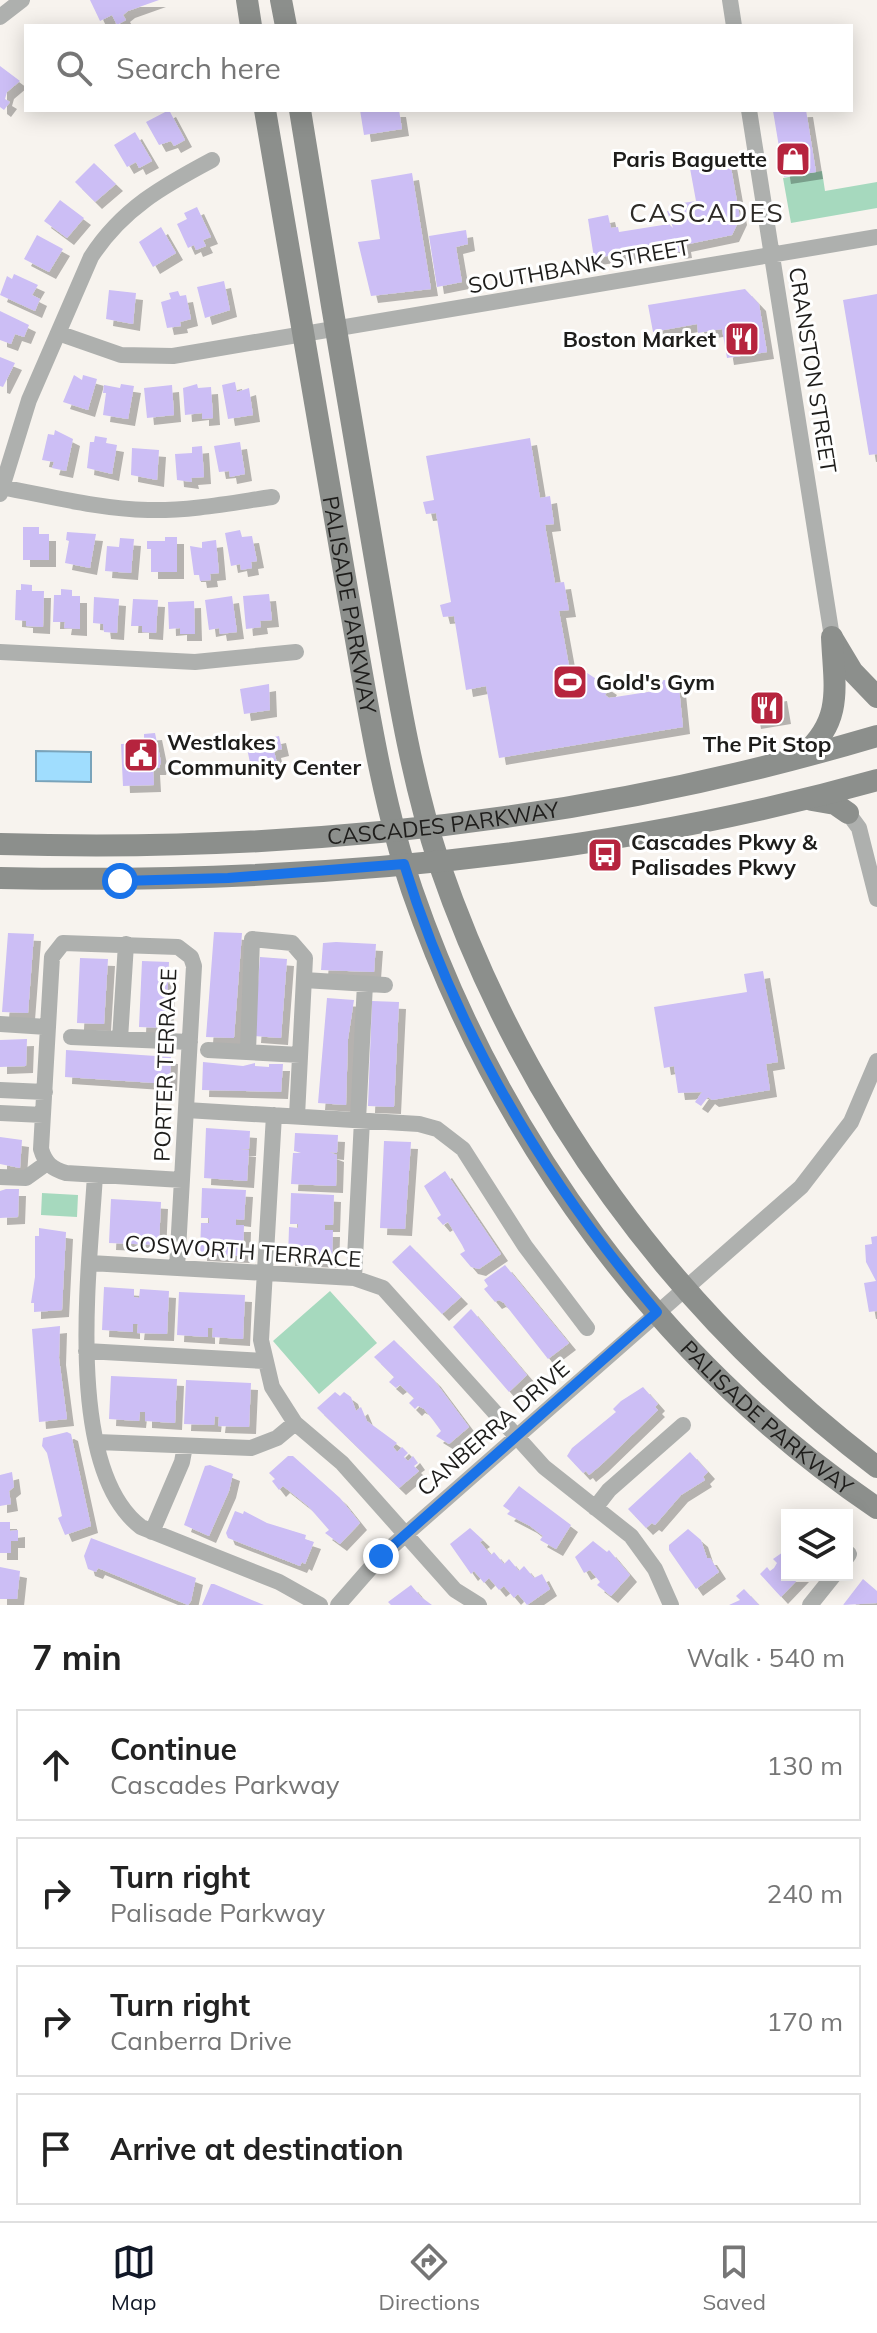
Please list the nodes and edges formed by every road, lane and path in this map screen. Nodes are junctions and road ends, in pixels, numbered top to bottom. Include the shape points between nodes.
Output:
1 (22, 0) edge
2 (247, 0) edge
3 (281, 0) edge
4 (730, 0) edge
5 (0, 17) edge
6 (251, 24) edge
7 (286, 24) edge
8 (734, 24) edge
9 (265, 112) edge
10 (300, 112) edge
11 (749, 112) edge
12 (212, 160) dead end
13 (877, 237) edge
14 (773, 255) junction
15 (336, 330) junction
16 (58, 333) junction
17 (301, 335) junction
18 (1, 490) edge
19 (272, 497) dead end
20 (832, 637) junction
21 (0, 652) edge
22 (296, 652) dead end
23 (877, 697) edge
24 (877, 736) edge
25 (801, 756) junction
26 (877, 780) edge
27 (799, 799) junction
28 (848, 813) joint
29 (429, 826) junction
30 (396, 830) junction
31 (0, 844) edge
32 (438, 860) junction
33 (404, 864) junction
34 (0, 878) edge
35 (877, 899) edge
36 (126, 944) junction
37 (304, 980) junction
38 (365, 984) junction
39 (385, 985) dead end
40 (0, 1024) edge
41 (47, 1027) junction
42 (71, 1037) dead end
43 (120, 1039) junction
44 (190, 1042) junction
45 (208, 1050) dead end
46 (248, 1052) junction
47 (300, 1055) junction
48 (877, 1061) edge
49 (0, 1090) edge
50 (45, 1092) junction
51 (186, 1110) junction
52 (0, 1113) edge
53 (43, 1115) junction
54 (274, 1115) junction
55 (297, 1116) junction
56 (360, 1120) junction
57 (47, 1163) junction
58 (95, 1175) junction
59 (0, 1177) edge
60 (182, 1180) junction
61 (90, 1263) junction
62 (177, 1268) junction
63 (267, 1273) junction
64 (354, 1278) junction
65 (684, 1290) junction
66 (657, 1312) junction
67 (587, 1328) dead end
68 (86, 1351) junction
69 (264, 1361) junction
70 (295, 1423) junction
71 (683, 1425) dead end
72 (517, 1436) junction
73 (97, 1442) junction
74 (185, 1446) junction
75 (877, 1467) edge
76 (595, 1508) junction
77 (877, 1508) edge
78 (152, 1532) junction
79 (406, 1534) junction
80 (829, 1581) edge
81 (320, 1605) edge
82 (338, 1605) edge
83 (479, 1605) edge
84 (671, 1605) edge
85 (810, 1605) edge

1 - 5 street
2 - 6 main road
3 - 7 main road
4 - 8 street
9 - 17 main road, PALISADE PARKWAY
10 - 15 main road, PALISADE PARKWAY
11 - 14 street, CRANSTON STREET
12 - 16 street via 160,188 119,219 91,257
13 - 14 street, SOUTHBANK STREET
14 - 15 street, SOUTHBANK STREET
14 - 20 street, CRANSTON STREET
15 - 17 street, SOUTHBANK STREET
15 - 29 main road, PALISADE PARKWAY via 400,704
16 - 17 street, SOUTHBANK STREET via 94,348 147,357
16 - 18 street via 25,412
17 - 30 main road, PALISADE PARKWAY
18 - 19 street via 148,510
20 - 23 main road via 852,671
20 - 25 main road via 830,725
21 - 22 street via 195,662
24 - 25 main road, CASCADES PARKWAY
25 - 29 main road, CASCADES PARKWAY via 641,797
26 - 27 main road, CASCADES PARKWAY
27 - 28 main road via 835,804
27 - 32 main road, CASCADES PARKWAY via 602,839
28 - 35 street via 859,828
29 - 30 main road, CASCADES PARKWAY
29 - 32 main road, PALISADE PARKWAY
30 - 31 main road, CASCADES PARKWAY via 198,844
30 - 33 main road, PALISADE PARKWAY
32 - 33 main road, CASCADES PARKWAY
32 - 65 main road, PALISADE PARKWAY via 478,965 537,1083 603,1188
33 - 34 main road, CASCADES PARKWAY via 228,878
33 - 66 main road, PALISADE PARKWAY via 454,996 507,1102 577,1212
36 - 41 street, PORTER TERRACE via 71,941 56,948
36 - 43 street
36 - 44 street, PORTER TERRACE via 178,947 191,957
37 - 38 street
37 - 46 street via 300,948 285,941 252,939
37 - 47 street
38 - 39 street
38 - 56 street
40 - 41 street
41 - 50 street, PORTER TERRACE
42 - 43 street
43 - 44 street
44 - 51 street, PORTER TERRACE
45 - 46 street
46 - 47 street
47 - 55 street
48 - 65 street, CANBERRA DRIVE via 851,1122 801,1187
49 - 50 street
50 - 53 street, PORTER TERRACE
51 - 54 street
51 - 60 street, PORTER TERRACE
52 - 53 street
53 - 57 street, PORTER TERRACE via 41,1149
54 - 55 street
54 - 63 street
55 - 56 street
56 - 64 street
56 - 67 street via 419,1124 451,1138
57 - 58 street via 66,1173
57 - 59 street via 26,1178
58 - 60 street
58 - 61 street
60 - 62 street, PORTER TERRACE
61 - 62 street, COSWORTH TERRACE
61 - 68 street
62 - 63 street, COSWORTH TERRACE
63 - 64 street, COSWORTH TERRACE
63 - 69 street via 261,1326
64 - 72 street, COSWORTH TERRACE via 395,1298
65 - 66 street, CANBERRA DRIVE
65 - 75 main road, PALISADE PARKWAY via 788,1394
66 - 72 street, CANBERRA DRIVE
66 - 77 main road, PALISADE PARKWAY via 771,1425
68 - 69 street
68 - 73 street
69 - 70 street via 272,1387
70 - 74 street via 265,1445
70 - 79 street via 342,1463
71 - 76 street
72 - 76 street, COSWORTH TERRACE via 558,1481
72 - 79 street, CANBERRA DRIVE
73 - 74 street
73 - 78 street via 118,1505
74 - 78 street
76 - 84 street, COSWORTH TERRACE via 645,1552
78 - 81 street via 279,1582
79 - 82 street, CANBERRA DRIVE
79 - 83 street via 455,1590
80 - 85 street

